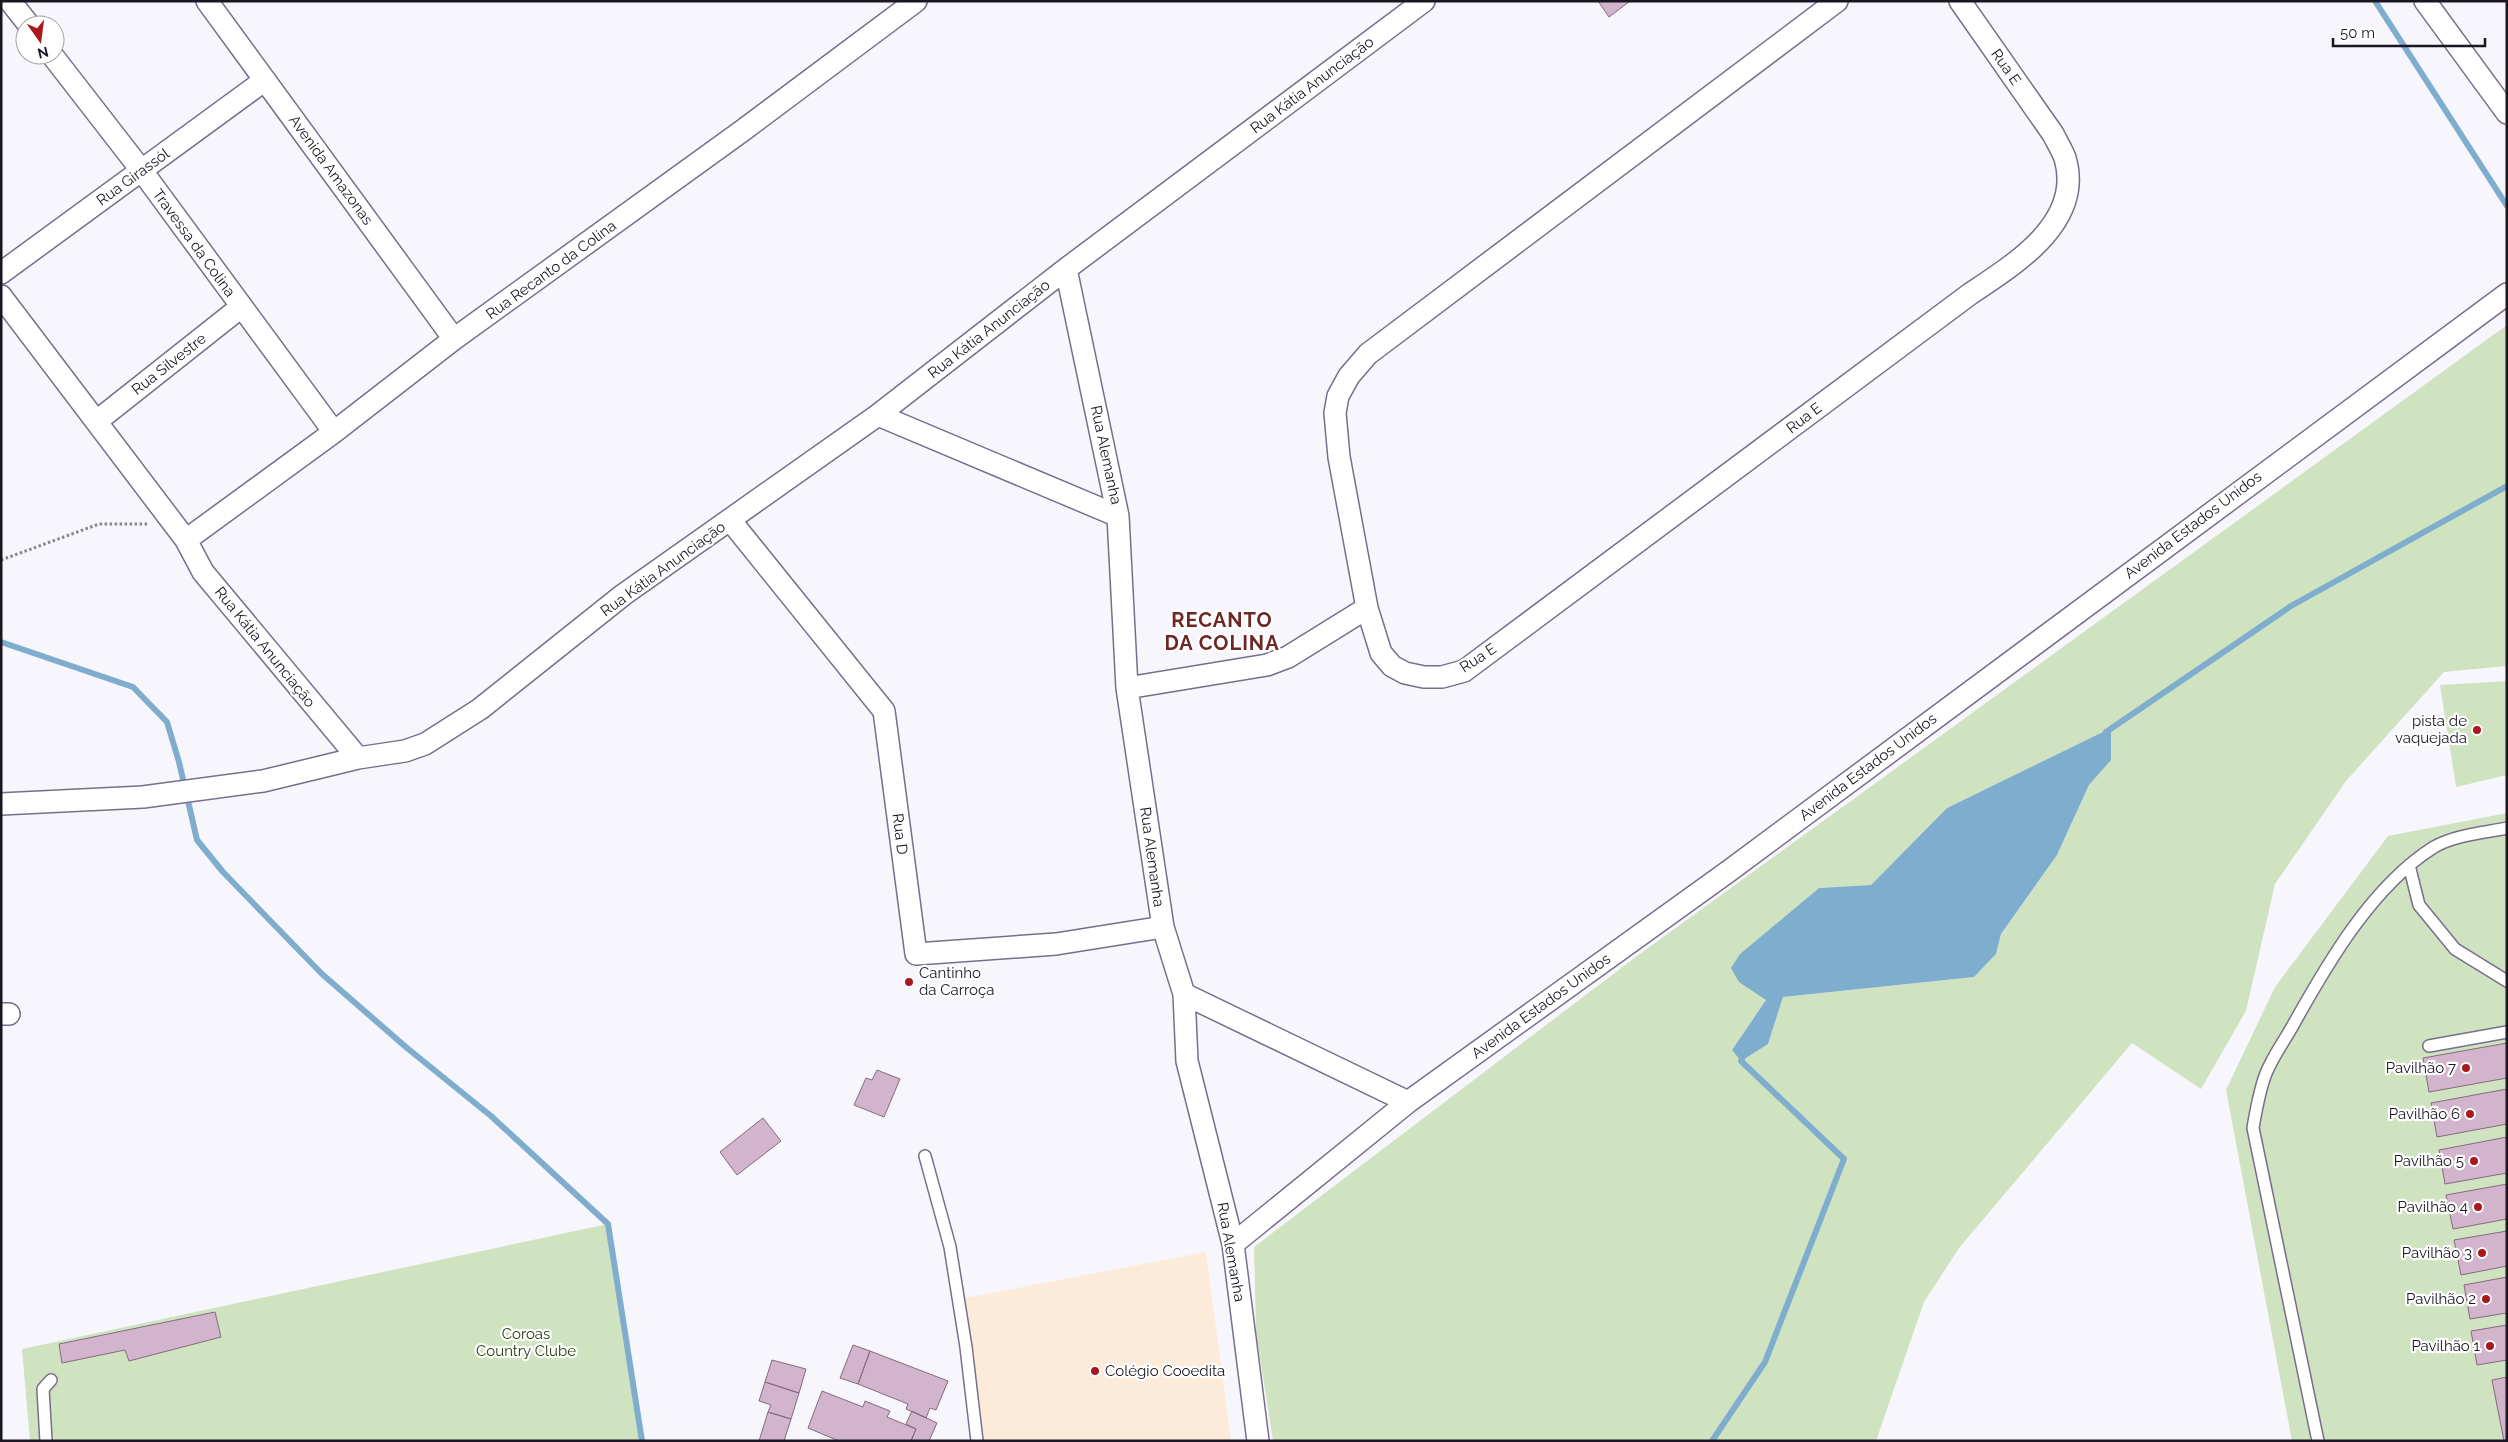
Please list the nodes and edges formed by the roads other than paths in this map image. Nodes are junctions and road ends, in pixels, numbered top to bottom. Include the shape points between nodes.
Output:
1 (10, 1) edge
2 (207, 1) edge
3 (916, 1) edge
4 (1424, 1) edge
5 (1837, 1) edge
6 (1960, 1) edge
7 (2425, 1) edge
8 (21, 15) edge
9 (60, 65) edge
10 (265, 80) junction
11 (2507, 113) edge
12 (142, 171) junction
13 (1066, 269) junction
14 (1, 272) edge
15 (2507, 294) edge
16 (1, 296) edge
17 (241, 307) junction
18 (454, 339) junction
19 (878, 415) junction
20 (97, 421) junction
21 (334, 432) junction
22 (1118, 516) junction
23 (730, 520) junction
24 (180, 532) junction
25 (1367, 608) junction
26 (1127, 688) junction
27 (358, 758) junction
28 (1, 804) edge
29 (2507, 828) edge
30 (2409, 865) junction
31 (1163, 927) junction
32 (2507, 982) edge
33 (1184, 994) junction
34 (2507, 1032) edge
35 (2429, 1046) dead end
36 (1408, 1102) junction
37 (925, 1156) dead end
38 (1233, 1244) junction
39 (51, 1380) dead end
40 (46, 1441) edge
41 (977, 1441) edge
42 (1258, 1441) edge
43 (2318, 1441) edge

1 - 8 street
2 - 10 street, Avenida Amazonas
3 - 18 street, Rua Recanto da Colina
4 - 13 street, Rua Kátia Anunciação
5 - 25 street, Rua E via 1368,354 1349,376 1338,396 1335,412 1339,457
6 - 25 street, Rua E via 2053,134 2065,158 2066,200 2058,218 2042,238 2014,264 1464,671 1442,677 1424,676 1405,673 1392,666 1381,653
7 - 11 street
9 - 12 street, Travessa da Colina
10 - 12 street, Rua Girassól
10 - 18 street, Avenida Amazonas
12 - 14 street, Rua Girassól
12 - 17 street, Travessa da Colina
13 - 19 street, Rua Kátia Anunciação
13 - 22 street, Rua Alemanha
15 - 36 street, Avenida Estados Unidos via 1729,871
16 - 20 street, Rua Kátia Anunciação
17 - 20 street, Rua Silvestre
17 - 21 street, Travessa da Colina
18 - 21 street, Rua Recanto da Colina
19 - 22 street
19 - 23 street, Rua Kátia Anunciação
20 - 24 street, Rua Kátia Anunciação
21 - 24 street, Rua Recanto da Colina
22 - 26 street, Rua Alemanha
23 - 27 street, Rua Kátia Anunciação via 623,595 480,709 426,744 390,754
23 - 31 street, Rua D via 884,711 916,954 1056,944
24 - 27 street, Rua Kátia Anunciação via 203,572
25 - 26 street via 1288,657 1267,665
26 - 31 street, Rua Alemanha
27 - 28 street via 263,781 143,797
29 - 30 lane via 2436,846
30 - 32 lane via 2419,905 2455,949
30 - 43 lane via 2384,888 2329,962 2265,1075 2257,1100 2253,1128
31 - 33 street, Rua Alemanha
33 - 36 street
33 - 38 street, Rua Alemanha via 1187,1061
34 - 35 lane
36 - 38 street, Avenida Estados Unidos
37 - 41 lane via 950,1246
38 - 42 street, Rua Alemanha
39 - 40 lane via 43,1389

